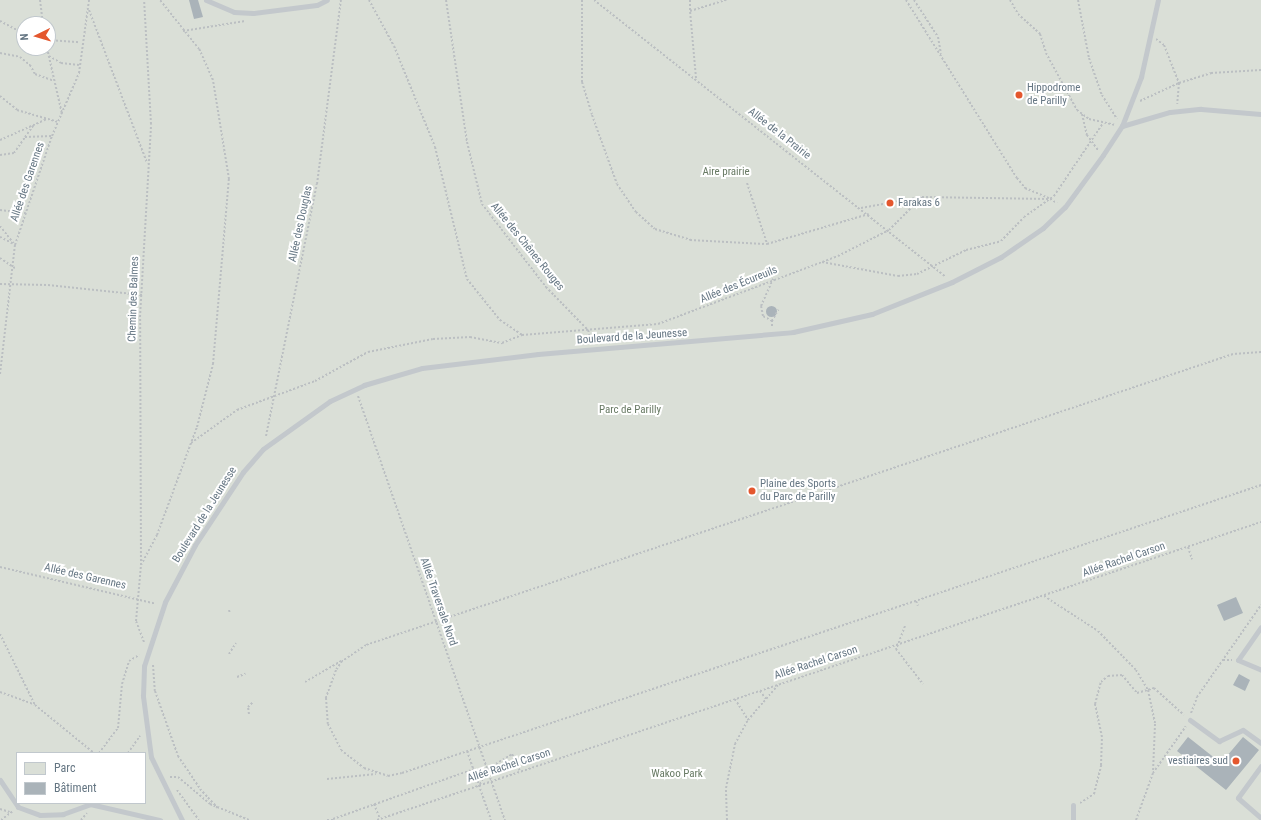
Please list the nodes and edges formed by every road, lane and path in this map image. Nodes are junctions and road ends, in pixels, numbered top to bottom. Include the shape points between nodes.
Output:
1 (40, 0) edge
2 (89, 0) edge
3 (144, 0) edge
4 (160, 0) edge
5 (206, 0) edge
6 (327, 0) edge
7 (341, 0) edge
8 (369, 0) edge
9 (446, 0) edge
10 (582, 0) edge
11 (594, 0) edge
12 (690, 0) edge
13 (726, 0) edge
14 (906, 0) edge
15 (914, 0) edge
16 (1010, 0) edge
17 (1078, 0) edge
18 (1158, 0) edge
19 (88, 9) junction
20 (690, 11) junction
21 (42, 16) edge
22 (252, 20) dead end
23 (0, 21) edge
24 (16, 30) edge
25 (183, 31) junction
26 (1152, 36) junction
27 (56, 40) edge
28 (80, 42) junction
29 (0, 53) edge
30 (941, 55) junction
31 (49, 56) joint
32 (79, 65) junction
33 (1261, 70) edge
34 (696, 79) junction
35 (54, 81) junction
36 (1179, 82) junction
37 (0, 96) edge
38 (1129, 107) junction
39 (1177, 111) junction
40 (1082, 113) junction
41 (1261, 114) edge
42 (62, 115) junction
43 (48, 118) junction
44 (58, 122) junction
45 (1103, 123) junction
46 (33, 126) junction
47 (1122, 126) junction
48 (25, 136) junction
49 (52, 136) junction
50 (0, 140) edge
51 (1091, 143) junction
52 (0, 154) edge
53 (1103, 155) junction
54 (148, 165) junction
55 (747, 183) dead end
56 (922, 197) junction
57 (1050, 199) junction
58 (1065, 207) junction
59 (861, 208) junction
60 (0, 209) edge
61 (27, 213) junction
62 (869, 214) junction
63 (0, 226) edge
64 (889, 230) junction
65 (0, 236) edge
66 (767, 244) junction
67 (15, 245) junction
68 (0, 258) edge
69 (821, 262) junction
70 (932, 266) junction
71 (15, 268) junction
72 (773, 279) junction
73 (952, 282) junction
74 (0, 284) edge
75 (13, 285) junction
76 (142, 295) junction
77 (778, 310) dead end
78 (772, 321) junction
79 (588, 330) junction
80 (773, 334) junction
81 (522, 335) junction
82 (595, 350) junction
83 (1261, 352) edge
84 (0, 366) edge
85 (0, 374) edge
86 (355, 389) junction
87 (273, 400) junction
88 (191, 443) junction
89 (264, 449) junction
90 (1261, 485) edge
91 (1261, 522) edge
92 (1188, 547) junction
93 (1192, 559) dead end
94 (141, 565) junction
95 (0, 567) edge
96 (1044, 596) junction
97 (140, 599) junction
98 (916, 601) junction
99 (164, 602) junction
100 (1261, 605) edge
101 (918, 606) dead end
102 (229, 610) dead end
103 (230, 614) dead end
104 (436, 621) junction
105 (905, 626) dead end
106 (1261, 627) edge
107 (0, 634) edge
108 (236, 643) dead end
109 (896, 645) junction
110 (148, 648) junction
111 (229, 654) dead end
112 (342, 661) junction
113 (152, 663) dead end
114 (1261, 670) edge
115 (245, 674) dead end
116 (237, 677) dead end
117 (305, 682) dead end
118 (779, 683) junction
119 (923, 684) dead end
120 (1148, 690) junction
121 (760, 691) junction
122 (0, 692) edge
123 (735, 699) junction
124 (766, 699) junction
125 (254, 701) dead end
126 (35, 705) junction
127 (249, 714) dead end
128 (748, 720) junction
129 (1190, 720) junction
130 (146, 728) junction
131 (1261, 743) edge
132 (479, 746) junction
133 (467, 751) junction
134 (93, 752) edge
135 (100, 752) edge
136 (129, 752) edge
137 (1261, 766) edge
138 (474, 769) junction
139 (167, 771) dead end
140 (520, 771) junction
141 (488, 772) junction
142 (1153, 773) junction
143 (377, 774) junction
144 (170, 777) junction
145 (327, 779) dead end
146 (0, 780) edge
147 (172, 781) dead end
148 (491, 781) junction
149 (479, 785) junction
150 (175, 787) dead end
151 (374, 804) junction
152 (1073, 805) joint
153 (18, 807) junction
154 (218, 808) junction
155 (0, 809) edge
156 (11, 812) junction
157 (1261, 818) edge
158 (334, 819) edge
159 (0, 820) edge
160 (160, 820) edge
161 (182, 820) edge
162 (199, 820) edge
163 (249, 820) edge
164 (327, 820) edge
165 (379, 820) edge
166 (491, 820) edge
167 (504, 820) edge
168 (727, 820) edge
169 (1073, 820) edge
170 (1136, 820) edge

1 - 21 path
2 - 19 path, Allée des Garennes
3 - 54 path, Chemin des Balmes via 151,124
4 - 25 path
5 - 6 lane via 234,12 253,13
7 - 87 path, Allée des Douglas via 317,184
8 - 81 path via 394,46 435,148 467,279 500,320
9 - 79 path, Allée des Chênes Rouges via 467,142 482,204 546,287
10 - 66 path via 582,82 608,163 629,202 655,229 669,234 690,240
11 - 34 path, Allée de la Prairie
12 - 20 path
13 - 20 path
14 - 30 path
15 - 30 path via 938,37
16 - 40 path via 1018,14 1040,34 1056,72
17 - 47 path via 1089,58 1102,95
18 - 26 lane, Boulevard de la Jeunesse
19 - 28 path, Allée des Garennes
19 - 54 path via 112,64
20 - 34 path
22 - 25 path
23 - 24 path
25 - 88 path via 199,49 213,80 229,179 213,364
26 - 36 path via 1164,46
26 - 38 lane, Boulevard de la Jeunesse
27 - 28 path
28 - 32 path, Allée des Garennes
29 - 35 path via 20,57 30,65 34,74
30 - 57 path via 1017,178 1025,188
31 - 32 path via 61,63
31 - 35 path
32 - 42 path, Allée des Garennes
33 - 36 path via 1211,73
34 - 59 path, Allée de la Prairie
35 - 42 path
36 - 38 path
36 - 39 path
37 - 43 path via 17,110
38 - 47 lane, Boulevard de la Jeunesse
39 - 41 lane via 1201,109
39 - 47 lane
40 - 45 path
40 - 51 path
42 - 44 path, Allée des Garennes
43 - 44 path
43 - 46 path
44 - 49 path, Allée des Garennes
45 - 47 path
45 - 51 path
46 - 48 path
46 - 50 path
47 - 53 lane, Boulevard de la Jeunesse
48 - 49 path
48 - 52 path via 14,153
49 - 61 path, Allée des Garennes
51 - 53 path
51 - 57 path
53 - 58 lane, Boulevard de la Jeunesse
54 - 76 path, Chemin des Balmes
55 - 66 path
56 - 57 path
56 - 59 path
56 - 64 path, Allée des Écureuils
57 - 58 path
57 - 70 path via 1024,217 1001,241 966,250
58 - 73 lane, Boulevard de la Jeunesse via 1001,257
59 - 62 path, Allée de la Prairie
60 - 61 path
61 - 67 path, Allée des Garennes
62 - 64 path, Allée de la Prairie
62 - 66 path
63 - 67 path
64 - 69 path, Allée des Écureuils
64 - 70 path, Allée de la Prairie
65 - 67 path
67 - 71 path, Allée des Garennes
68 - 71 path
69 - 70 path via 898,276 917,274
69 - 72 path, Allée des Écureuils
70 - 73 path, Allée de la Prairie
71 - 75 path, Allée des Garennes
72 - 78 path via 761,306 763,316
72 - 79 path, Allée des Écureuils via 658,324
73 - 80 lane, Boulevard de la Jeunesse via 872,314
74 - 75 path
75 - 76 path via 48,285
75 - 84 path, Allée des Garennes
76 - 94 path, Chemin des Balmes
77 - 78 path
78 - 80 path
79 - 81 path, Allée des Écureuils
79 - 82 path, Allée des Chênes Rouges
80 - 82 lane, Boulevard de la Jeunesse
81 - 87 path, Allée des Écureuils via 502,343 470,337 433,339 368,352
82 - 86 lane, Boulevard de la Jeunesse via 422,368
83 - 104 path via 1233,354
84 - 85 path, Allée des Garennes
86 - 89 lane, Boulevard de la Jeunesse via 306,416
86 - 104 path, Allée Traversale Nord
87 - 88 path, Allée des Écureuils via 237,410
87 - 89 path, Allée des Douglas
88 - 94 path via 157,535
89 - 99 lane, Boulevard de la Jeunesse via 227,494
90 - 98 path
91 - 92 path, Allée Rachel Carson
92 - 93 path
92 - 96 path, Allée Rachel Carson
94 - 97 path, Chemin des Balmes
95 - 97 path, Allée des Garennes
96 - 109 path, Allée Rachel Carson
96 - 120 path via 1098,631 1136,670
97 - 99 path, Allée des Garennes via 158,605
97 - 110 path, Chemin des Balmes via 136,621
98 - 101 path
98 - 132 path
99 - 110 lane, Boulevard de la Jeunesse
100 - 129 path via 1197,697
102 - 103 path
104 - 112 path via 366,645
104 - 132 path, Allée Traversale Nord
105 - 109 path
106 - 114 lane via 1238,660
107 - 126 path
108 - 111 path
109 - 118 path, Allée Rachel Carson
109 - 119 path
110 - 130 lane, Boulevard de la Jeunesse via 143,696
110 - 135 path via 129,661 118,728
112 - 117 path
112 - 143 path via 326,698 328,724 341,750
113 - 154 path via 155,691 178,756 196,785
115 - 116 path
118 - 121 path, Allée Rachel Carson
118 - 124 path
120 - 129 path via 1154,688
120 - 142 path via 1155,724
120 - 152 path via 1137,693 1122,675 1108,676 1101,682 1095,704 1102,737 1101,765 1090,800
121 - 123 path, Allée Rachel Carson
121 - 124 path
122 - 126 path
123 - 128 path
123 - 140 path, Allée Rachel Carson
124 - 128 path
125 - 127 path via 248,707
126 - 134 path
128 - 168 path via 735,744 729,766
129 - 131 lane via 1219,741 1243,730
129 - 142 path
130 - 136 path
130 - 161 lane, Boulevard de la Jeunesse via 158,776
132 - 133 path
132 - 141 path, Allée Traversale Nord
133 - 138 path
133 - 143 path via 402,773
137 - 157 lane via 1238,798
138 - 149 path
138 - 151 path
139 - 144 path
140 - 141 path via 512,754
140 - 148 path, Allée Rachel Carson
141 - 148 path, Allée Traversale Nord
141 - 149 path
142 - 170 path
143 - 145 path
144 - 147 path
144 - 154 path via 178,777
146 - 153 lane
148 - 149 path, Allée Rachel Carson
148 - 167 path, Allée Traversale Nord
149 - 165 path, Allée Rachel Carson
149 - 166 path
150 - 162 path
151 - 158 path
151 - 165 path
152 - 169 lane
153 - 156 path
153 - 160 lane via 40,815 63,814 90,804
154 - 163 path
155 - 156 path
156 - 159 path
158 - 164 path

